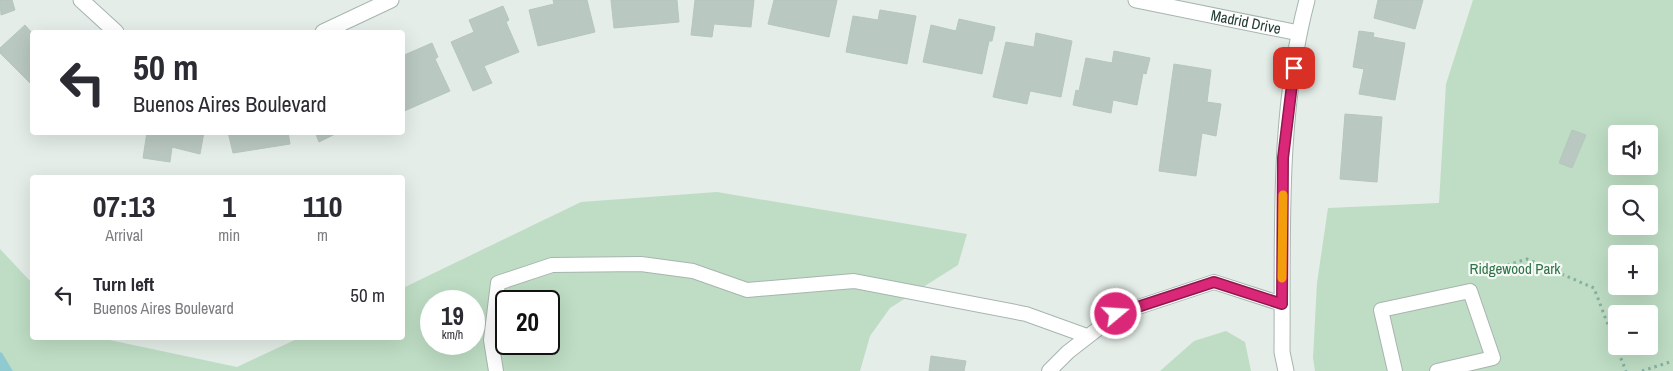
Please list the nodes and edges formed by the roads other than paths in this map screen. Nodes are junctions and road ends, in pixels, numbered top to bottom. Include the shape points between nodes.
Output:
1 (82, 0) edge
2 (390, 0) edge
3 (1136, 0) edge
4 (1307, 0) edge
5 (114, 30) edge
6 (327, 30) edge
7 (1299, 32) junction
8 (1282, 304) junction
9 (1087, 336) junction
10 (496, 371) edge
11 (1049, 371) edge
12 (1286, 371) edge
13 (1396, 371) edge
14 (1437, 371) edge

1 - 5 street
2 - 6 street
3 - 7 street, Madrid Drive
4 - 7 street
7 - 8 street via 1283,158
8 - 9 lane via 1214,282 1116,314
8 - 12 street via 1282,352
9 - 10 lane via 1026,314 854,281 747,290 693,271 650,265 552,265 498,282 490,340
9 - 11 lane
13 - 14 lane via 1381,310 1470,291 1493,358

